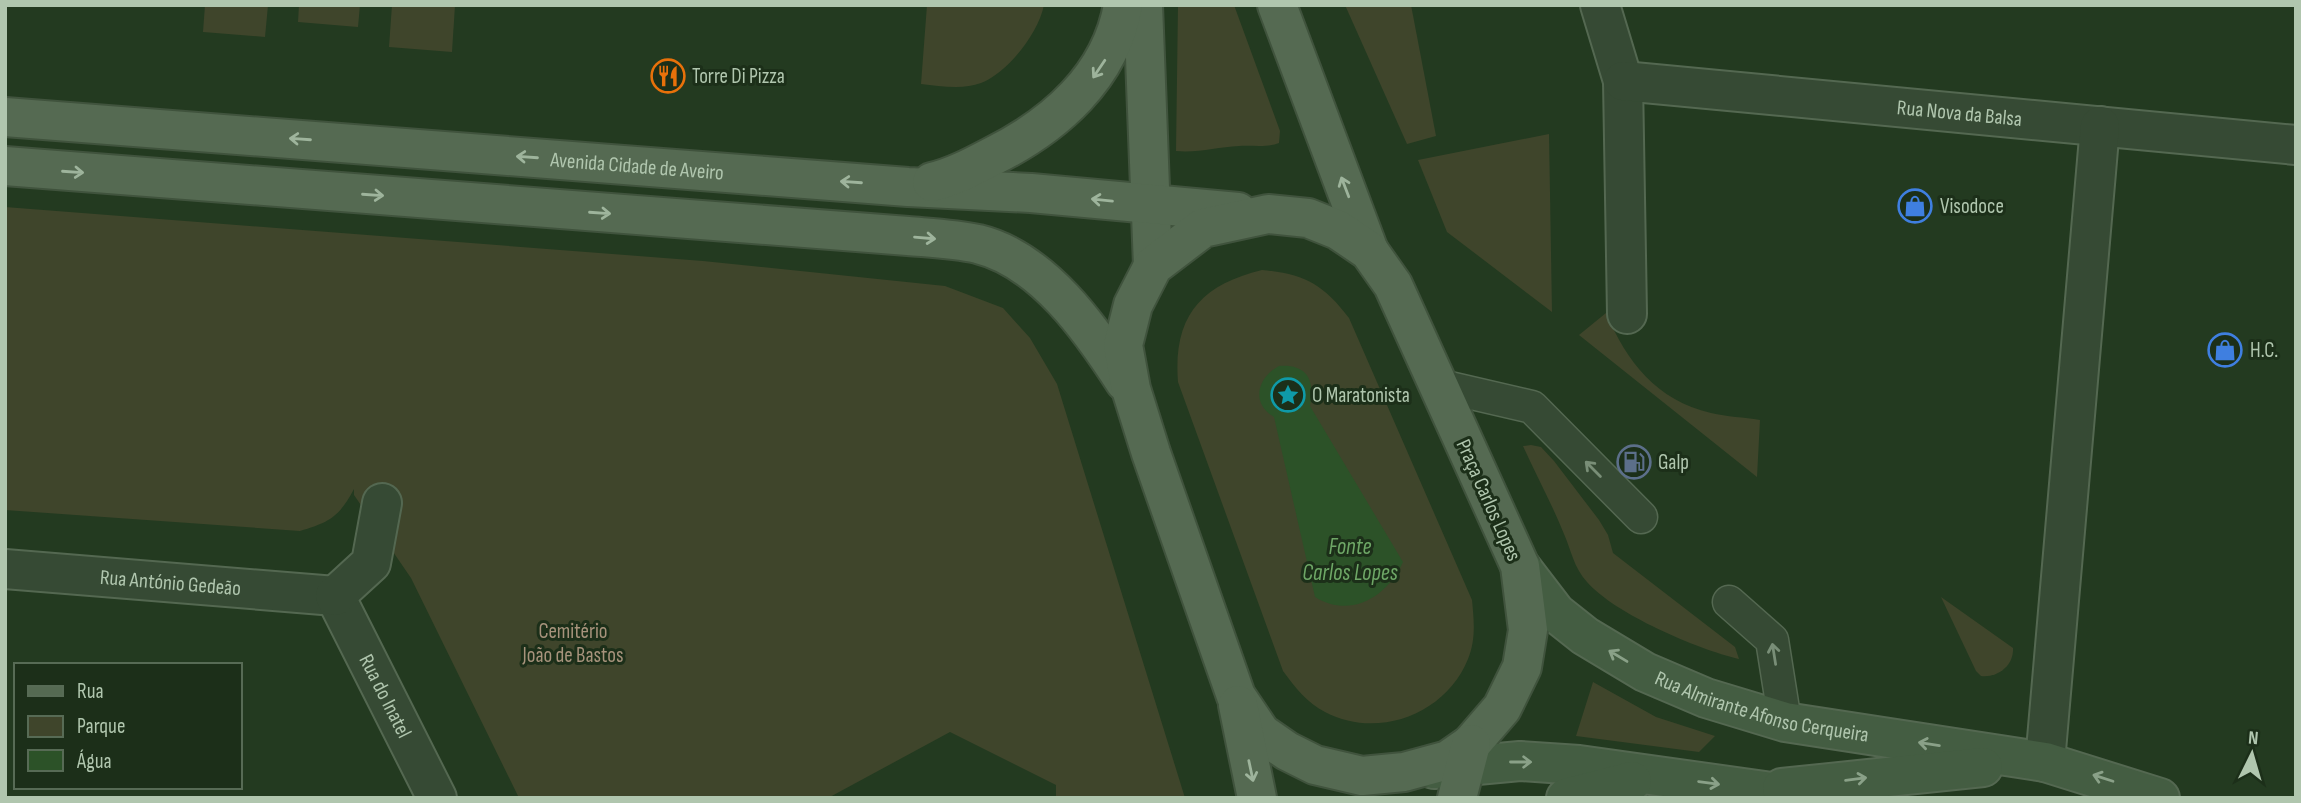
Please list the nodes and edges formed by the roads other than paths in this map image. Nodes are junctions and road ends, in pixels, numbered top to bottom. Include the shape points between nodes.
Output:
1 (1124, 5) edge
2 (1143, 5) edge
3 (1277, 5) edge
4 (1600, 5) edge
5 (1623, 81) junction
6 (5, 117) edge
7 (2100, 126) junction
8 (2296, 145) edge
9 (5, 166) edge
10 (908, 187) junction
11 (1151, 205) junction
12 (1268, 214) junction
13 (1369, 251) junction
14 (1153, 266) junction
15 (1627, 314) dead end
16 (1437, 385) junction
17 (1132, 393) junction
18 (382, 503) dead end
19 (1641, 517) dead end
20 (1520, 566) junction
21 (5, 569) edge
22 (335, 596) junction
23 (1729, 602) dead end
24 (1236, 696) junction
25 (1785, 722) junction
26 (2045, 762) junction
27 (1465, 769) edge
28 (1655, 775) junction
29 (1763, 790) junction
30 (437, 798) edge
31 (1257, 798) edge
32 (1566, 798) edge
33 (1814, 798) edge
34 (2160, 798) edge

1 -> 10 main road via 1106,58 1090,83 1045,126 968,169
2 - 11 main road
13 -> 3 main road
4 - 5 street
5 - 7 street, Rua Nova da Balsa
5 - 15 street
10 -> 6 main road, Avenida Cidade de Aveiro
7 - 8 street, Rua Nova da Balsa
7 - 26 street
9 -> 17 main road via 979,244 1020,264 1071,306
11 -> 10 main road, Avenida Cidade de Aveiro
11 - 12 main road, Avenida Cidade de Aveiro
11 - 14 main road
12 - 13 main road, Praça Carlos Lopes via 1308,218 1338,230
12 - 14 main road, Praça Carlos Lopes via 1203,228
13 - 16 main road, Praça Carlos Lopes via 1394,285
14 - 17 main road, Praça Carlos Lopes via 1133,305 1123,345
19 -> 16 lane via 1532,407
16 - 20 main road, Praça Carlos Lopes
17 - 24 main road, Praça Carlos Lopes
18 - 22 street via 371,563
25 -> 20 main road, Rua Almirante Afonso Cerqueira via 1706,698 1645,672 1556,613
20 - 27 main road, Praça Carlos Lopes via 1528,630 1522,667
21 - 22 street, Rua António Gedeão
22 - 30 street, Rua do Inatel
25 -> 23 lane via 1772,640
24 - 27 main road, Praça Carlos Lopes via 1261,733 1315,765 1362,776 1405,772 1448,760
24 -> 31 main road
26 -> 25 main road, Rua Almirante Afonso Cerqueira
29 -> 26 main road, Rua Almirante Afonso Cerqueira
34 -> 26 main road, Rua Almirante Afonso Cerqueira
27 -> 28 main road, Rua Almirante Afonso Cerqueira via 1520,761
28 -> 29 main road, Rua Almirante Afonso Cerqueira
28 - 32 main road
29 - 33 main road, Rua Almirante Afonso Cerqueira

